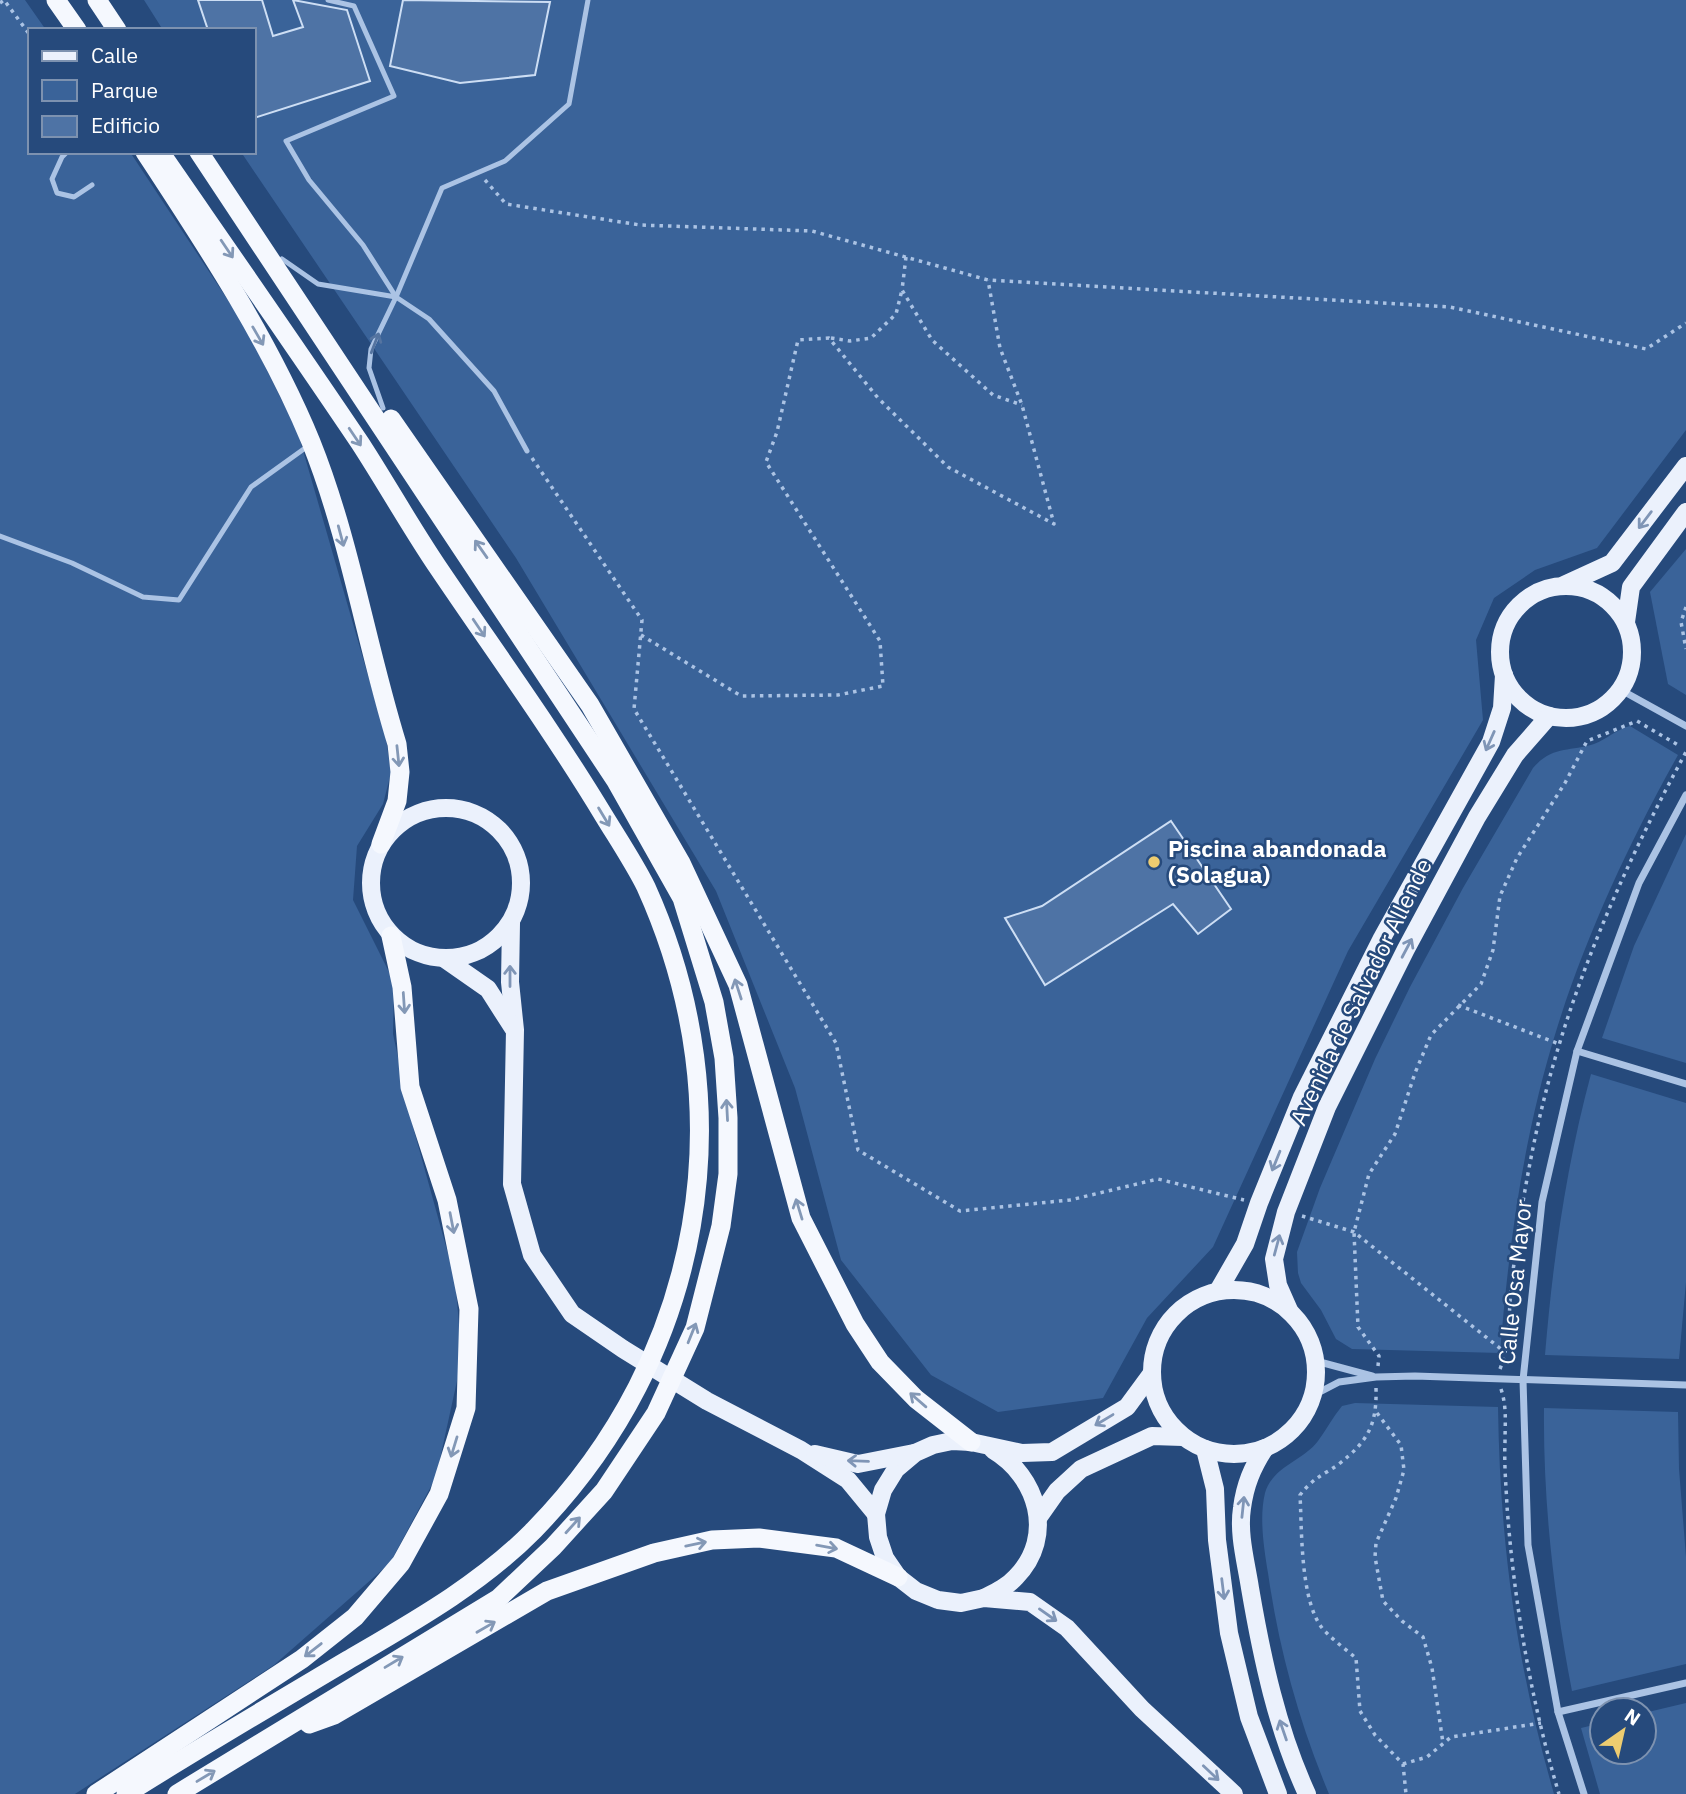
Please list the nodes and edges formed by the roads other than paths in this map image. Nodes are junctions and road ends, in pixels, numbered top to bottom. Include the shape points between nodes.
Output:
1 (97, 0) edge
2 (328, 0) edge
3 (588, 0) edge
4 (60, 6) edge
5 (74, 28) edge
6 (116, 28) edge
7 (65, 154) edge
8 (146, 154) edge
9 (161, 154) edge
10 (201, 154) edge
11 (202, 154) edge
12 (92, 185) dead end
13 (282, 259) junction
14 (396, 297) junction
15 (383, 408) junction
16 (311, 444) junction
17 (527, 451) road end
18 (1686, 466) edge
19 (1686, 512) edge
20 (0, 536) edge
21 (1563, 586) junction
22 (1626, 622) junction
23 (1504, 675) junction
24 (1621, 690) junction
25 (1549, 716) junction
26 (1686, 726) edge
27 (1686, 795) edge
28 (380, 844) junction
29 (511, 923) junction
30 (391, 936) junction
31 (445, 959) junction
32 (515, 1030) junction
33 (1577, 1051) junction
34 (1686, 1084) edge
35 (1218, 1291) junction
36 (1289, 1310) junction
37 (1316, 1361) junction
38 (1152, 1373) junction
39 (1376, 1377) junction
40 (1523, 1380) junction
41 (1686, 1385) edge
42 (1314, 1395) junction
43 (1183, 1437) junction
44 (979, 1445) junction
45 (1265, 1448) junction
46 (1205, 1449) junction
47 (801, 1450) junction
48 (915, 1453) junction
49 (876, 1514) junction
50 (1038, 1518) junction
51 (898, 1577) junction
52 (984, 1598) junction
53 (1686, 1683) edge
54 (1558, 1712) junction
55 (273, 1737) junction
56 (96, 1794) edge
57 (126, 1794) edge
58 (177, 1794) edge
59 (1234, 1794) edge
60 (1278, 1794) edge
61 (1307, 1794) edge
62 (1584, 1794) edge

1 - 6 highway
2 - 14 lane via 354,6 394,96 286,141 309,180 363,246
3 - 14 lane via 569,104 505,161 442,188
4 - 5 highway
7 - 12 lane via 52,179 57,193 74,197
8 -> 16 highway via 283,380
9 -> 57 highway via 362,446 429,554 583,781 645,884 675,961 691,1023 699,1096 699,1163 683,1269 632,1399 586,1469 534,1530 481,1577 418,1619
55 -> 10 highway via 499,1598 553,1547 611,1481 656,1413 695,1328 721,1226 728,1174 728,1118 714,1002 682,898 616,781
11 - 13 highway via 229,183
13 - 14 lane via 318,284
13 - 15 highway
15 -> 14 lane via 369,368 371,348
14 - 17 lane via 429,319 494,391
44 -> 15 highway via 916,1399 880,1362 855,1324 801,1218 738,985 681,863 590,705
16 - 20 lane via 251,487 179,600 143,597
16 -> 28 highway via 339,527 397,744 397,801
18 -> 21 main road via 1612,563
19 - 22 main road via 1631,587
21 - 22 main road via 1599,594
21 - 23 main road via 1524,600 1511,615 1502,634
22 - 24 main road via 1633,657
23 - 25 main road via 1514,693
23 -> 35 main road, Avenida de Salvador Allende via 1502,708 1491,743 1382,938 1314,1073 1245,1244
24 - 25 main road via 1589,715
24 - 26 street
36 -> 25 main road, Avenida de Salvador Allende via 1274,1259 1286,1212 1327,1107 1477,817 1515,755
27 - 33 street, Calle Osa Mayor via 1639,883
28 - 29 main road via 416,813 451,808 485,818 516,854 522,877
28 - 30 main road via 370,892 377,915
29 - 31 main road via 494,942 471,955
32 -> 29 main road
30 - 31 main road via 425,956
30 -> 56 highway via 402,987 410,1087 447,1200 469,1309 466,1408 439,1494 401,1563 355,1617 302,1659
31 - 32 main road via 488,989
32 - 47 main road via 512,1184 532,1255 572,1314 707,1401
33 - 34 street
33 - 40 street, Calle Osa Mayor via 1542,1202
35 - 36 main road via 1243,1290 1268,1297
35 - 38 main road via 1177,1311 1154,1350
36 - 37 main road via 1311,1342
37 - 39 street
37 - 42 main road
38 - 43 main road via 1166,1419
38 -> 44 main road via 1127,1407 1052,1452
39 - 40 street
39 - 42 street via 1339,1382
40 - 41 street
40 - 54 street, Calle Osa Mayor via 1528,1545
42 - 45 main road via 1286,1436
43 - 46 main road
43 - 50 main road via 1152,1436 1082,1469 1057,1491
44 - 48 main road via 952,1441
44 - 50 main road via 1007,1459 1023,1475
45 - 46 main road via 1235,1454
61 -> 45 main road via 1280,1722 1261,1651 1243,1545 1241,1510 1247,1478
46 -> 60 main road via 1215,1489 1229,1633 1249,1717
48 -> 47 main road via 858,1464
47 - 49 main road via 848,1480
48 - 49 main road via 896,1469
49 - 51 main road via 885,1558
50 - 52 main road via 1030,1558 1002,1589
51 - 52 main road via 938,1600 961,1603
55 -> 51 highway via 334,1715 547,1591 654,1553 712,1541 760,1538 836,1548
52 -> 59 main road via 1030,1602 1067,1628 1142,1709
53 - 54 street
54 - 62 street, Calle Osa Mayor
58 -> 55 highway

